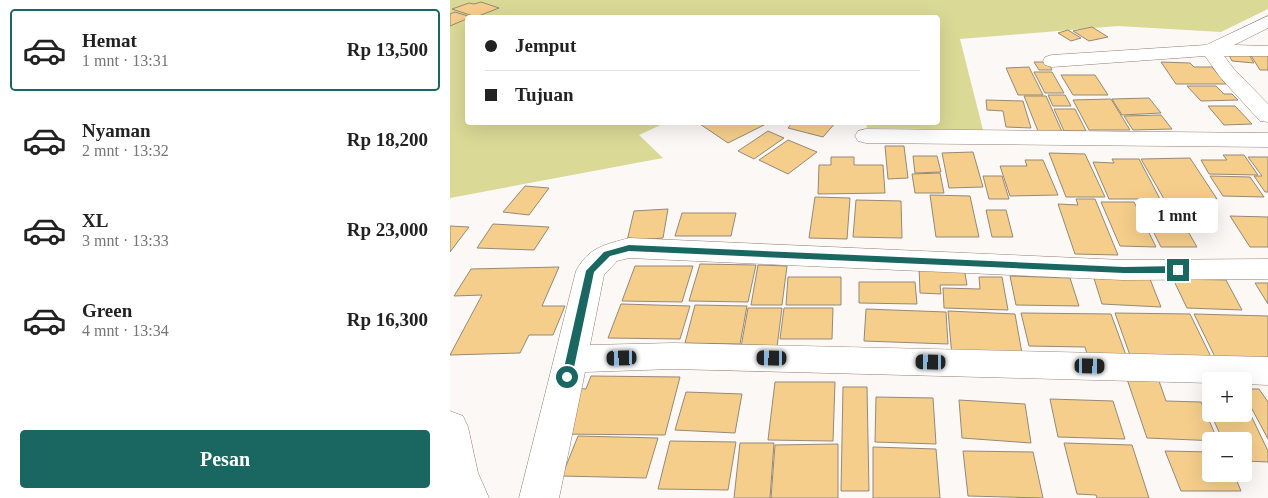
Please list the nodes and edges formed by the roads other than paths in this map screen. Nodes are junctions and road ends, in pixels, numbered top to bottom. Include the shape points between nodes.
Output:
1 (1268, 20) edge
2 (1210, 50) junction
3 (1268, 51) edge
4 (1052, 62) dead end
5 (1268, 116) edge
6 (866, 136) dead end
7 (1268, 140) edge
8 (1268, 268) edge
9 (571, 359) junction
10 (1268, 371) edge
11 (450, 427) edge
12 (469, 498) edge
13 (540, 498) edge

1 - 2 street
2 - 3 street
2 - 4 street
2 - 5 street
6 - 7 street
8 - 9 street via 1124,270 629,248 607,254 590,271
9 - 10 street via 673,356
9 - 13 street
11 - 12 street via 459,474

